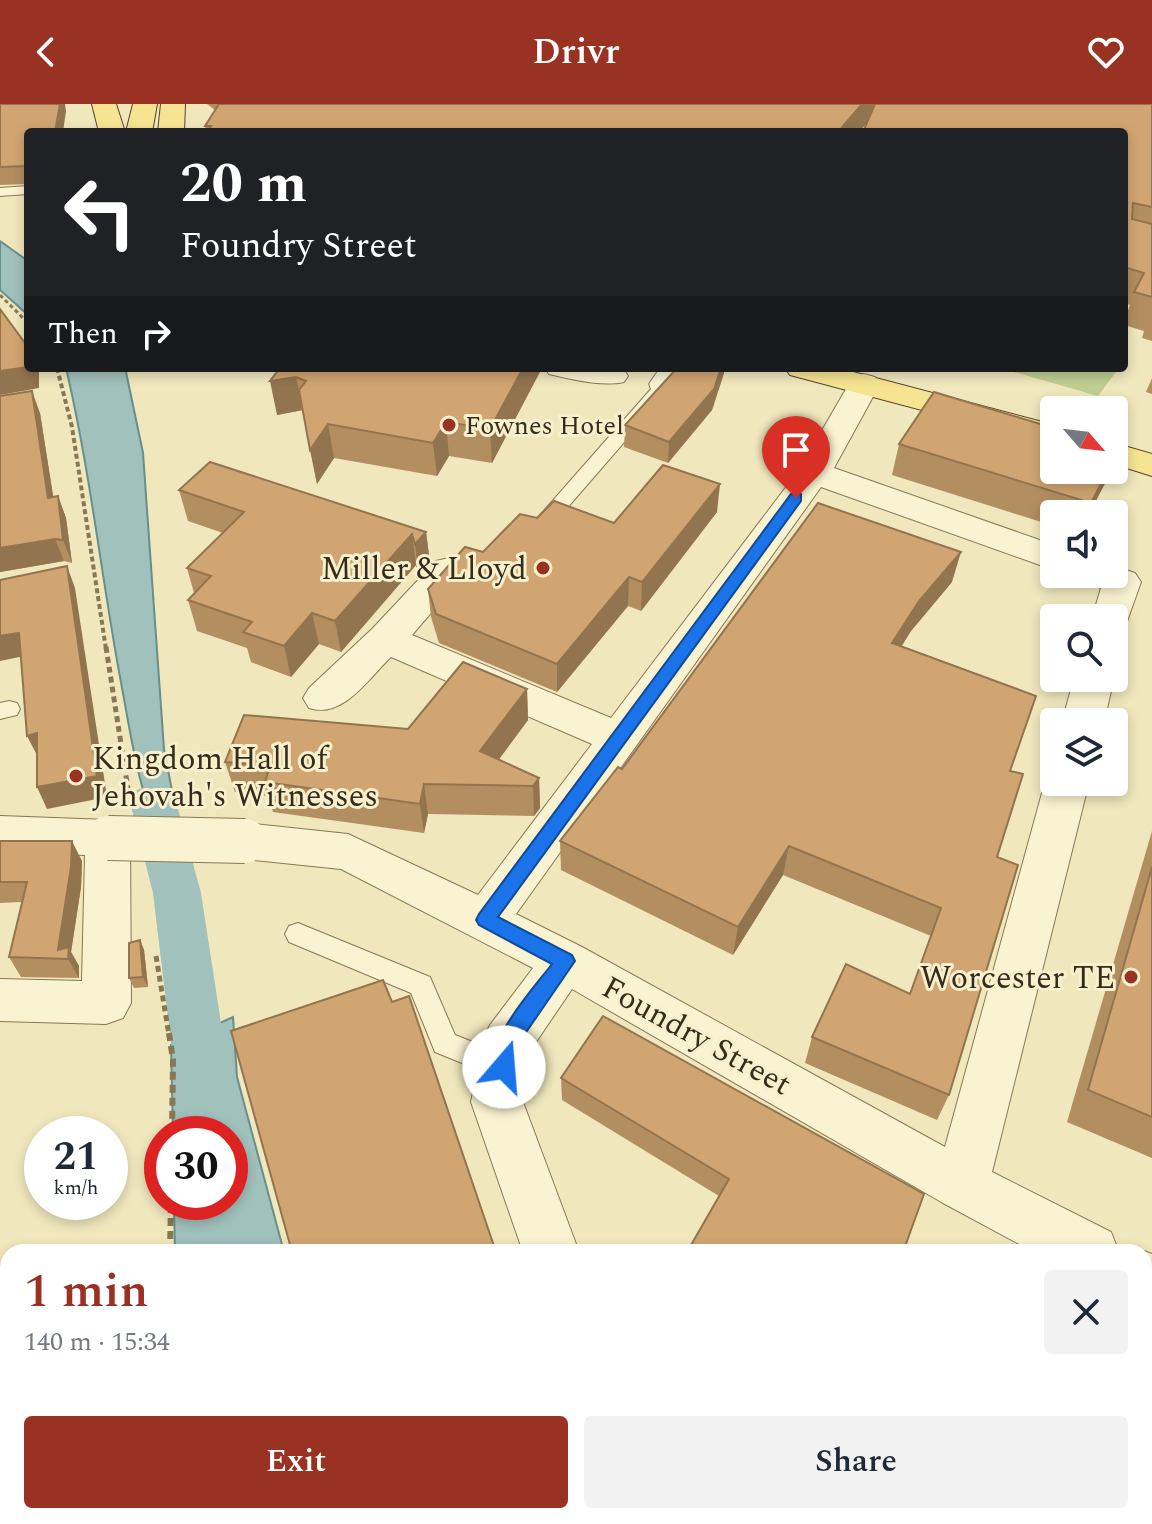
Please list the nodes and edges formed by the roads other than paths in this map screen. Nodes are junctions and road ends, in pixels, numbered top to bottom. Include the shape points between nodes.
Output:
1 (104, 104) edge
2 (145, 104) edge
3 (173, 104) edge
4 (111, 128) edge
5 (140, 128) edge
6 (171, 128) edge
7 (24, 190) edge
8 (0, 192) edge
9 (586, 372) edge
10 (666, 372) edge
11 (838, 372) edge
12 (614, 376) dead end
13 (875, 376) edge
14 (1040, 408) edge
15 (1040, 430) edge
16 (1128, 433) edge
17 (1152, 441) edge
18 (1128, 458) edge
19 (1152, 466) edge
20 (814, 473) junction
21 (531, 536) edge
22 (1040, 553) edge
23 (449, 570) edge
24 (386, 639) junction
25 (323, 698) dead end
26 (621, 739) junction
27 (1063, 796) edge
28 (0, 834) edge
29 (108, 838) junction
30 (486, 920) junction
31 (298, 934) dead end
32 (565, 961) junction
33 (0, 1000) edge
34 (504, 1067) junction
35 (962, 1185) junction
36 (548, 1244) edge
37 (1076, 1244) edge

1 - 4 main road
2 - 5 main road
3 - 6 main road
7 - 8 lane
9 - 12 street
10 - 21 lane via 660,390
11 - 13 main road
13 - 14 main road
13 - 15 main road
13 - 20 street
16 - 17 main road
18 - 19 main road
20 - 22 street
20 - 26 street
23 - 24 street
24 - 25 street
24 - 26 street
26 - 30 street
27 - 35 street
28 - 29 street, Foundry Street
29 - 30 street, Foundry Street, bridge via 245,841 348,852
29 - 33 street via 106,1003
30 - 32 street, Foundry Street
31 - 34 lane via 421,985 445,1043
32 - 34 street via 508,1041
32 - 35 street, Foundry Street
34 - 36 street via 497,1102
35 - 37 street, Foundry Street

